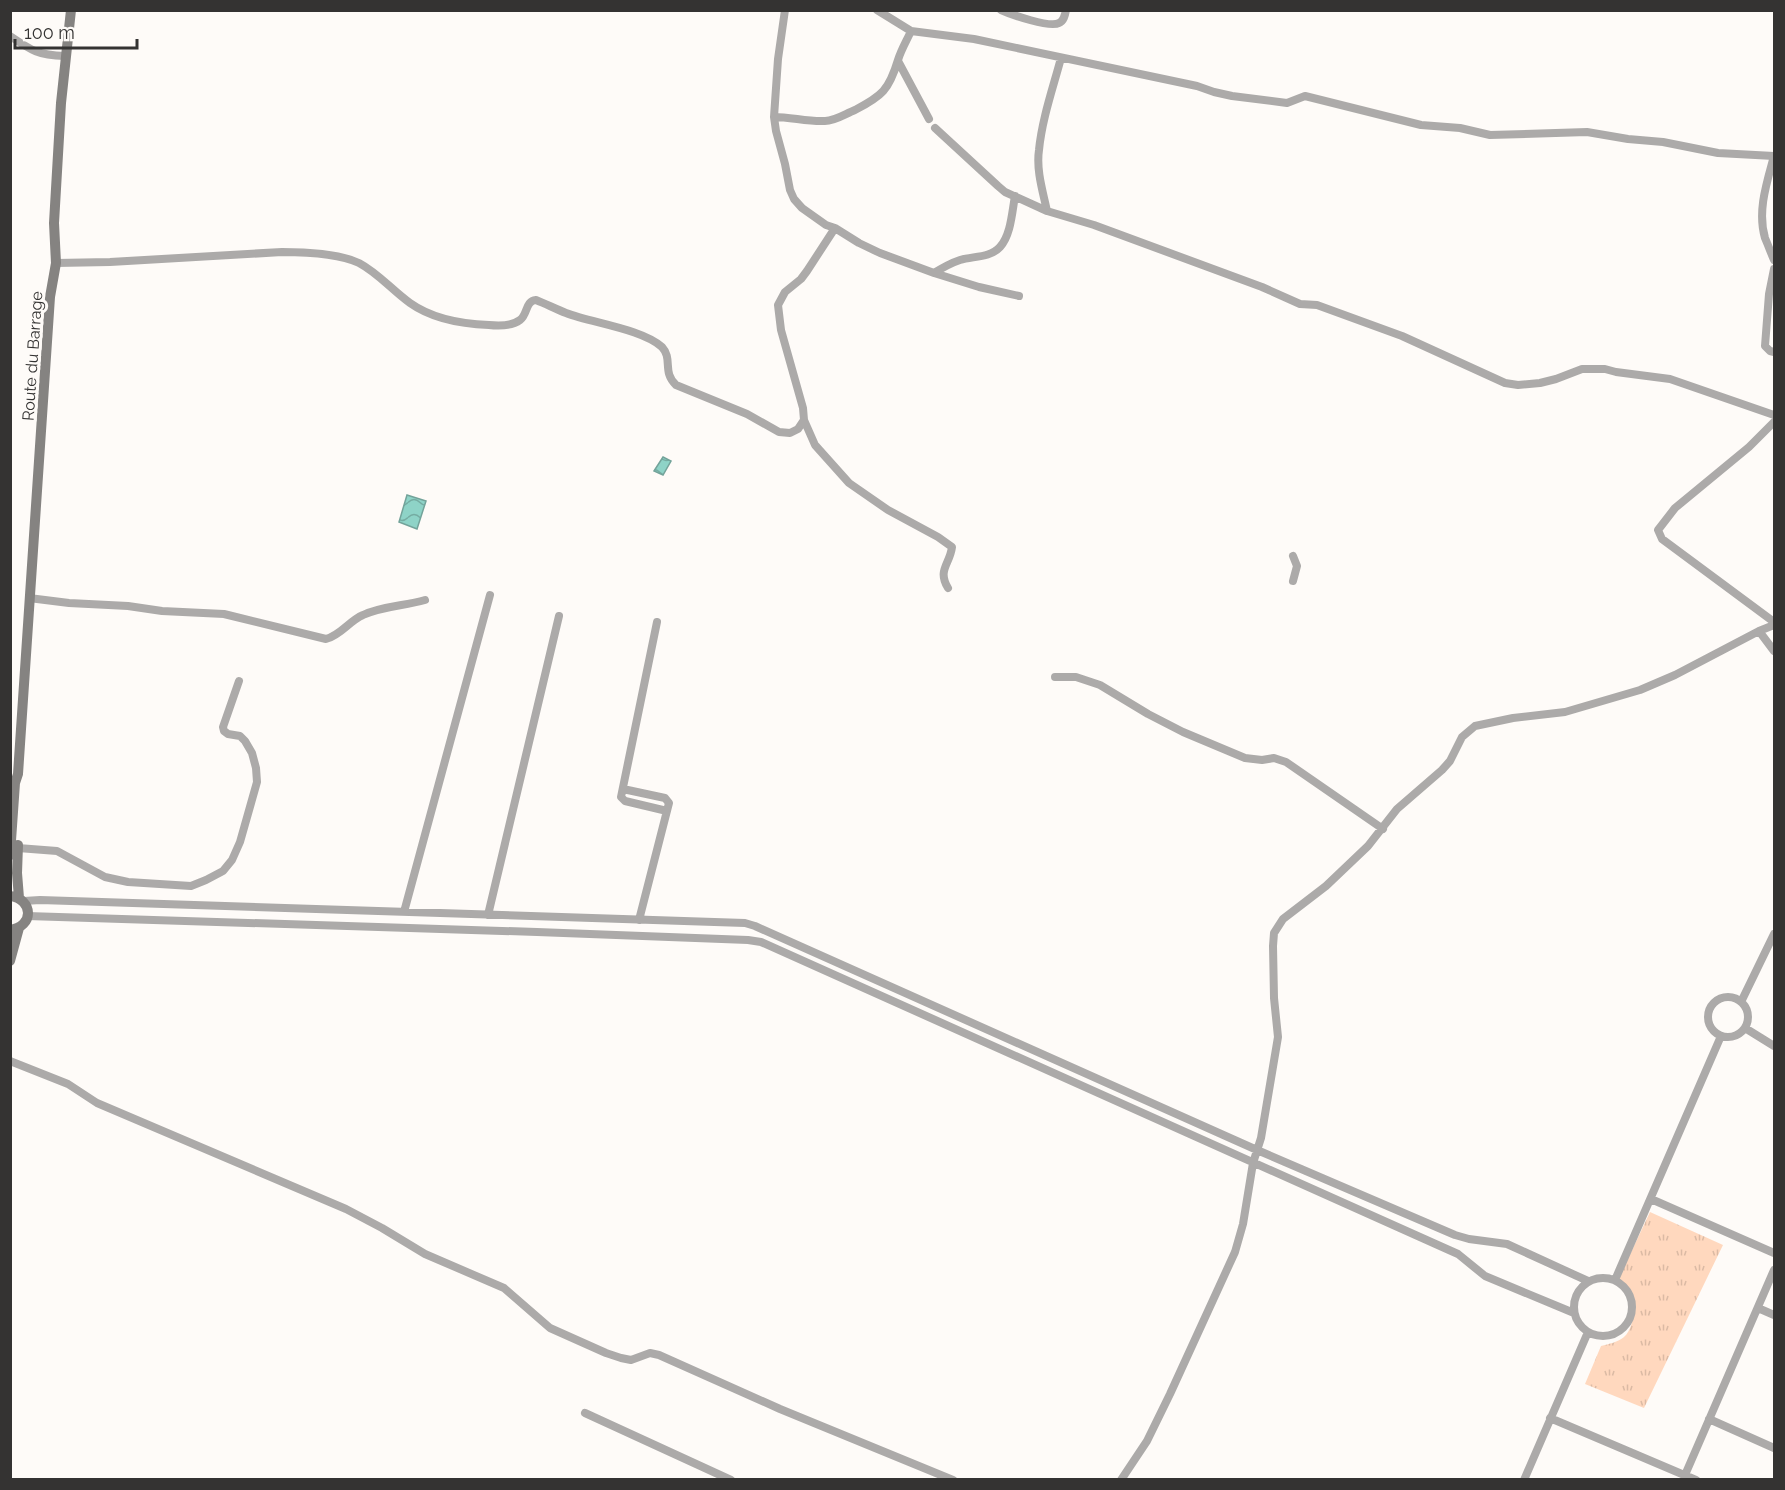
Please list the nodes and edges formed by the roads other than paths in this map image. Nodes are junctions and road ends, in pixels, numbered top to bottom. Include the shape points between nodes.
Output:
1 (71, 10) edge
2 (785, 10) edge
3 (877, 10) edge
4 (1001, 10) edge
5 (1034, 10) edge
6 (1066, 10) edge
7 (1032, 21) junction
8 (911, 31) junction
9 (10, 36) edge
10 (65, 56) junction
11 (1061, 58) junction
12 (898, 61) junction
13 (774, 117) junction
14 (928, 119) dead end
15 (935, 128) dead end
16 (1774, 156) edge
17 (1015, 196) junction
18 (1047, 211) junction
19 (835, 228) junction
20 (1774, 260) edge
21 (56, 263) junction
22 (1774, 269) edge
23 (934, 273) junction
24 (1019, 296) dead end
25 (1774, 352) edge
26 (1774, 415) edge
27 (804, 420) junction
28 (1774, 422) edge
29 (1293, 556) dead end
30 (1293, 581) dead end
31 (948, 588) dead end
32 (490, 596) dead end
33 (29, 598) junction
34 (425, 600) dead end
35 (559, 616) dead end
36 (657, 622) dead end
37 (1774, 623) edge
38 (1760, 631) junction
39 (1774, 651) edge
40 (1055, 677) dead end
41 (239, 681) dead end
42 (623, 789) junction
43 (667, 811) junction
44 (1383, 829) junction
45 (14, 851) edge
46 (18, 898) edge
47 (404, 912) junction
48 (488, 915) junction
49 (27, 916) junction
50 (639, 920) junction
51 (15, 929) edge
52 (1774, 934) edge
53 (10, 961) edge
54 (1741, 1002) junction
55 (1745, 1028) junction
56 (1721, 1036) junction
57 (1774, 1046) edge
58 (10, 1061) edge
59 (1257, 1150) junction
60 (1253, 1163) junction
61 (1651, 1199) junction
62 (1774, 1253) edge
63 (1774, 1270) edge
64 (1615, 1280) junction
65 (1588, 1281) junction
66 (1758, 1308) junction
67 (1574, 1312) junction
68 (1774, 1315) edge
69 (1588, 1332) junction
70 (585, 1413) dead end
71 (1550, 1418) junction
72 (1709, 1419) junction
73 (1774, 1448) edge
74 (1684, 1475) junction
75 (731, 1479) edge
76 (953, 1479) edge
77 (1121, 1479) edge
78 (1524, 1479) edge
79 (1696, 1479) edge

1 - 10 main road, Route du Barrage
2 - 13 street
3 - 8 street
4 - 7 street
5 - 7 street
6 - 7 street via 1060,23
8 - 11 street via 974,39
8 - 12 street
9 - 10 street via 43,55
10 - 21 main road, Route du Barrage via 54,223
11 - 16 street via 1232,96 1287,103 1305,96 1421,125 1490,135 1587,132 1718,153
11 - 18 street via 1038,152
12 - 13 street via 886,89 842,116 823,122
12 - 14 street
13 - 19 street via 794,199
15 - 17 street via 998,186
16 - 20 street via 1762,207 1764,236
17 - 18 street
17 - 23 street via 1001,246
18 - 26 street via 1094,225 1300,304 1317,305 1402,336 1504,383 1540,383 1582,369 1605,369 1670,379
19 - 23 street via 880,253
19 - 27 street via 807,272 785,292 778,305
21 - 27 street via 282,252 338,257 360,264 419,309 445,319 508,324 520,320 529,303 536,300 565,313 637,334 665,351 670,379 676,385 747,414 779,432 798,429
21 - 33 main road, Route du Barrage via 50,297
22 - 25 street via 1764,338 1765,346
23 - 24 street
27 - 31 street via 814,445 849,483 952,547 944,573
28 - 37 street via 1675,508 1658,530 1662,539
29 - 30 street via 1297,566
32 - 47 street
33 - 34 street via 224,615 327,639 361,616
33 - 45 main road, Route du Barrage via 18,776 21,789
35 - 48 street
36 - 42 street
37 - 38 street
38 - 39 street
38 - 44 street via 1676,675 1622,696 1565,712 1474,726 1462,737 1450,761 1397,809
40 - 44 street via 1076,677 1100,685 1183,732 1245,758 1287,762
41 - 45 street via 224,731 245,741 252,753 256,782 240,842 223,871 190,886 128,882 105,877 57,851
42 - 43 street via 624,801
42 - 43 street via 665,798 669,803
43 - 50 street
44 - 59 street via 1326,886 1283,919 1274,933 1278,1037
45 - 46 main road, Route du Barrage
46 - 47 street
46 - 49 main road, Route du Barrage via 27,907
47 - 48 street
48 - 50 street
49 - 51 main road
49 - 60 street via 761,942
50 - 59 street via 755,926
51 - 53 main road
52 - 54 street
54 - 55 street via 1747,1009
54 - 56 street via 1732,997 1713,1003 1708,1022
55 - 56 street via 1734,1036
55 - 57 street
56 - 61 street
58 - 76 street via 68,1084 97,1103 346,1209 425,1254 504,1288 550,1328 596,1349 631,1360 650,1353 659,1355
59 - 60 street
59 - 65 street via 1455,1235 1507,1244
60 - 67 street via 1454,1252 1485,1276
60 - 77 street via 1234,1252 1170,1394 1147,1440
61 - 62 street
61 - 64 street
63 - 66 street
64 - 65 street via 1601,1277
64 - 69 street via 1630,1297 1629,1320 1611,1335
65 - 67 street via 1576,1295
66 - 68 street
66 - 72 street
67 - 69 street
69 - 71 street
70 - 75 street
71 - 74 street
71 - 78 street
72 - 73 street
72 - 74 street
74 - 79 street

